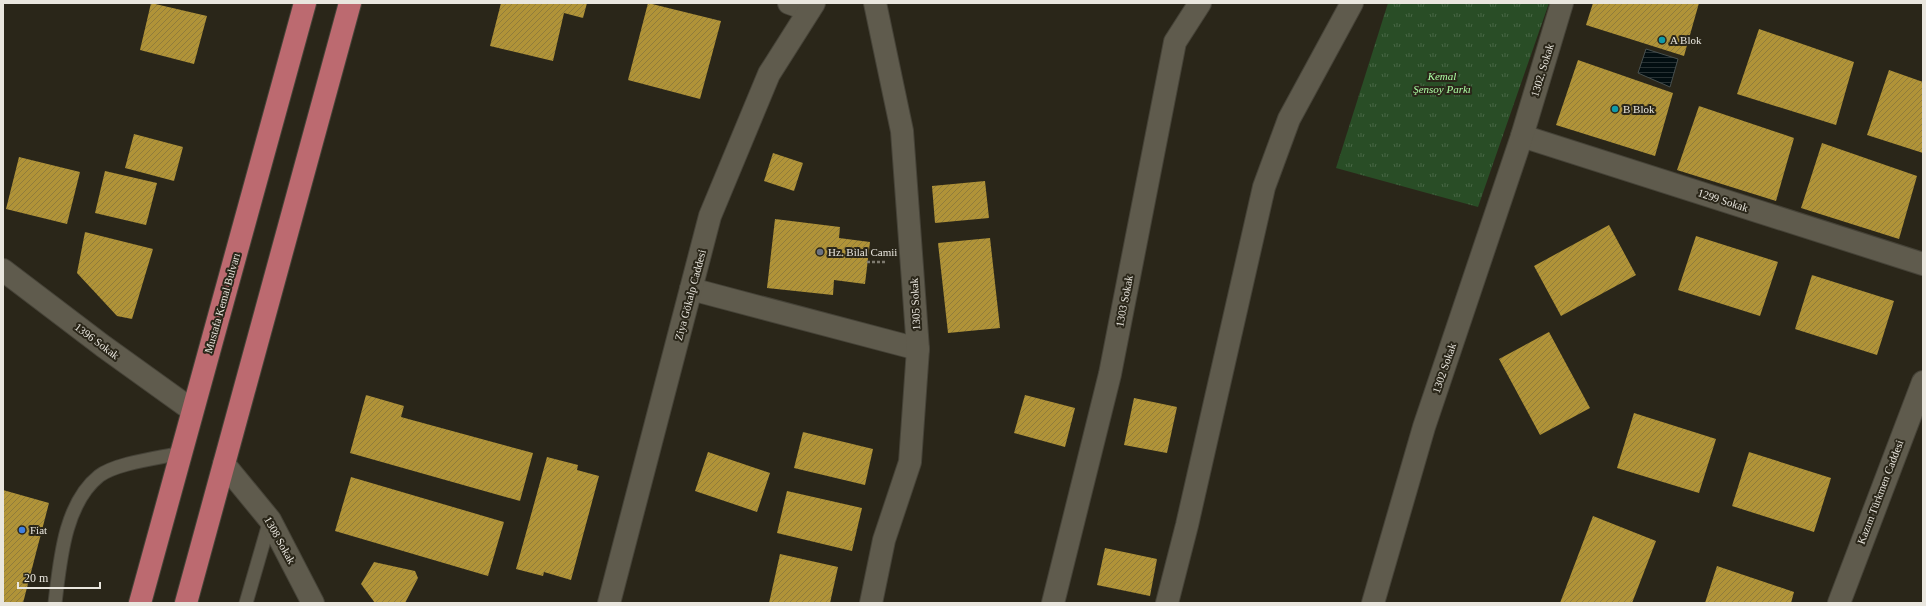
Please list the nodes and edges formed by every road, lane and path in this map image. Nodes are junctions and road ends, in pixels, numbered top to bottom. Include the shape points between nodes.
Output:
1 (304, 3) edge
2 (350, 3) edge
3 (789, 3) edge
4 (875, 3) edge
5 (1200, 3) edge
6 (1352, 3) edge
7 (1562, 3) edge
8 (811, 6) edge
9 (1522, 136) junction
10 (1923, 264) edge
11 (3, 270) edge
12 (691, 289) junction
13 (918, 349) junction
14 (1923, 382) edge
15 (192, 410) junction
16 (181, 453) junction
17 (224, 464) junction
18 (270, 520) junction
19 (55, 603) edge
20 (140, 603) edge
21 (186, 603) edge
22 (246, 603) edge
23 (313, 603) edge
24 (609, 603) edge
25 (871, 603) edge
26 (1052, 603) edge
27 (1166, 603) edge
28 (1373, 603) edge
29 (1839, 603) edge

1 - 15 highway, Mustafa Kemal Bulvarı
2 - 17 highway
3 - 8 street
4 - 13 street, 1305 Sokak via 902,131
5 - 26 street, 1303 Sokak via 1175,42 1110,374
6 - 27 street via 1289,119 1264,187 1188,525
7 - 9 street, 1302. Sokak
8 - 12 street, Ziya Gökalp Caddesi via 769,74 710,216
9 - 10 street, 1299 Sokak
9 - 28 street, 1302 Sokak via 1424,427
11 - 15 street, 1396 Sokak
12 - 13 street
12 - 24 street, Ziya Gökalp Caddesi
13 - 25 street, 1305 Sokak via 910,462 884,540
14 - 29 street, Kazım Türkmen Caddesi
15 - 16 highway, Mustafa Kemal Bulvarı
16 - 19 lane via 124,465 99,476 79,498 61,554
16 - 20 highway, Mustafa Kemal Bulvarı
17 - 18 street, 1308 Sokak
17 - 21 highway
18 - 22 lane
18 - 23 street, 1308 Sokak

